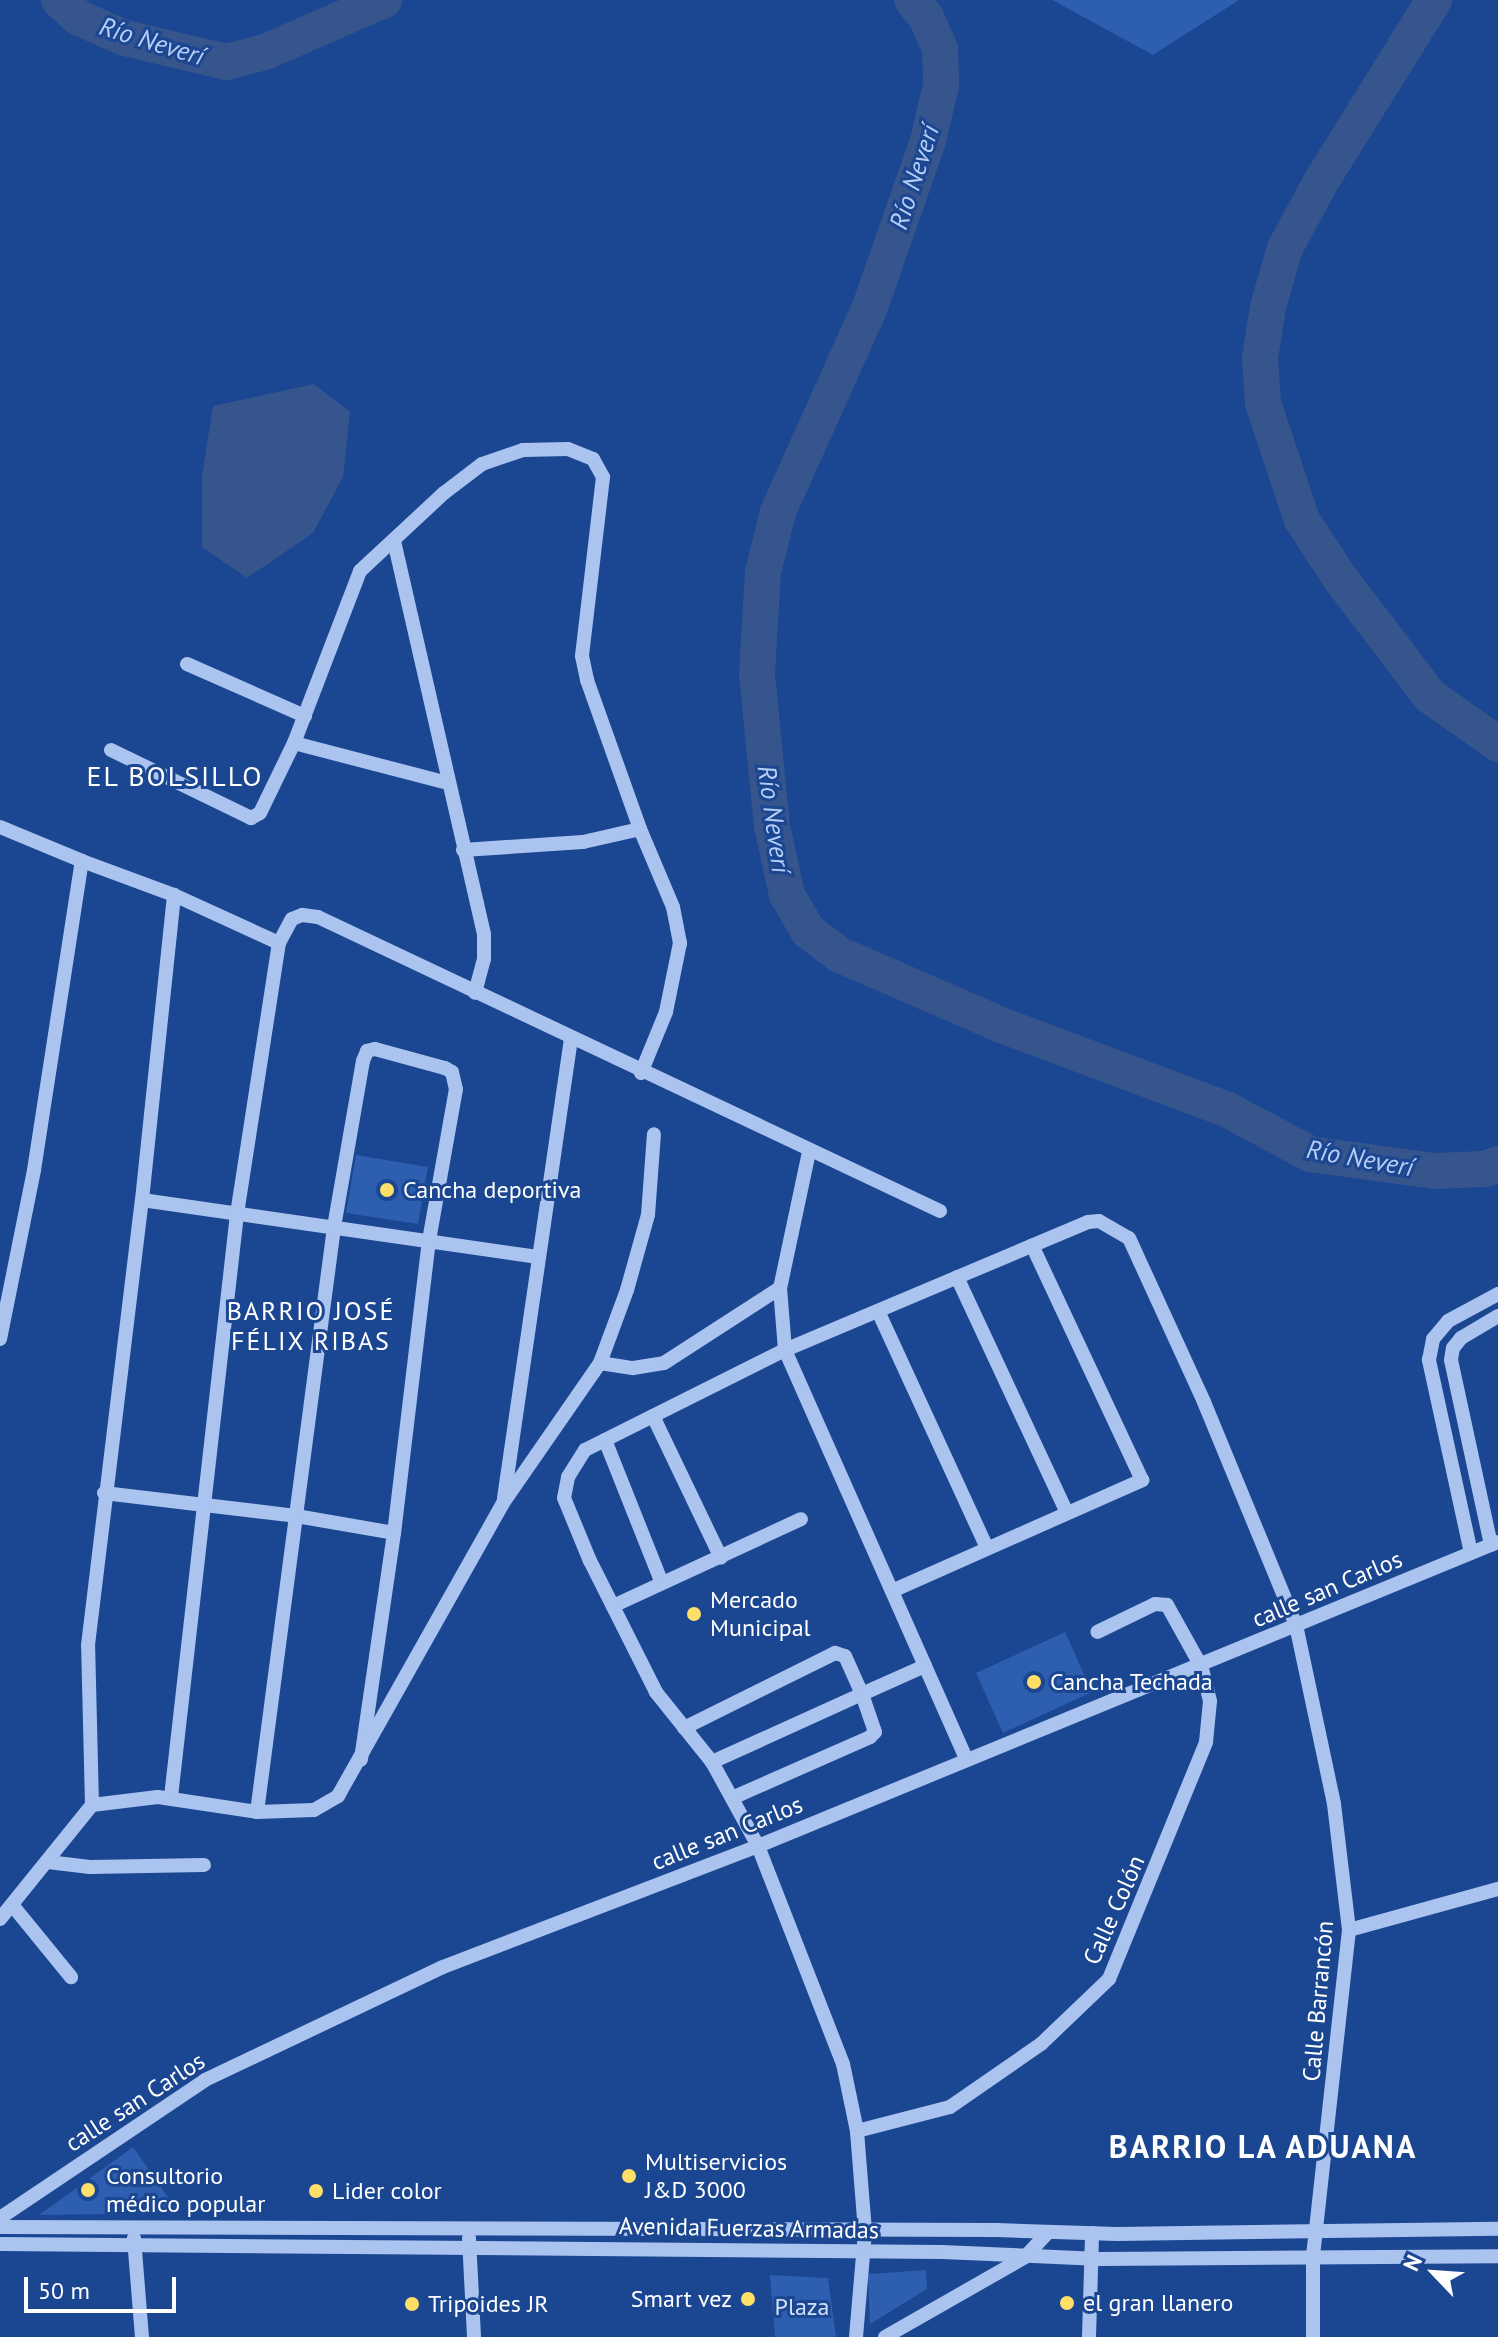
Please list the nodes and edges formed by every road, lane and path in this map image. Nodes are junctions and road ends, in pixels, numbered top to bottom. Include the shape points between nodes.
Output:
1 (394, 541) junction
2 (187, 664) dead end
3 (305, 716) junction
4 (294, 743) junction
5 (111, 750) dead end
6 (448, 783) junction
7 (0, 827) edge
8 (640, 829) junction
9 (463, 850) junction
10 (82, 861) junction
11 (174, 895) junction
12 (279, 943) junction
13 (475, 993) junction
14 (571, 1039) junction
15 (641, 1073) junction
16 (654, 1134) dead end
17 (809, 1152) junction
18 (142, 1200) junction
19 (940, 1211) dead end
20 (237, 1214) junction
21 (334, 1227) junction
22 (429, 1240) junction
23 (1032, 1245) junction
24 (538, 1257) junction
25 (957, 1277) junction
26 (780, 1288) junction
27 (1498, 1294) edge
28 (878, 1311) junction
29 (1498, 1316) edge
30 (0, 1339) edge
31 (785, 1350) junction
32 (600, 1363) junction
33 (653, 1416) junction
34 (605, 1440) junction
35 (104, 1493) junction
36 (203, 1503) junction
37 (503, 1503) junction
38 (1067, 1513) junction
39 (296, 1516) junction
40 (801, 1519) dead end
41 (394, 1533) junction
42 (1494, 1544) edge
43 (987, 1548) junction
44 (1471, 1553) junction
45 (721, 1558) junction
46 (662, 1583) junction
47 (892, 1591) junction
48 (613, 1606) junction
49 (1296, 1625) junction
50 (1097, 1632) dead end
51 (925, 1666) junction
52 (1201, 1666) junction
53 (862, 1694) junction
54 (684, 1728) junction
55 (966, 1759) junction
56 (361, 1760) junction
57 (712, 1762) junction
58 (171, 1797) junction
59 (732, 1798) junction
60 (92, 1805) junction
61 (257, 1812) junction
62 (758, 1846) junction
63 (48, 1862) junction
64 (204, 1865) dead end
65 (1498, 1889) edge
66 (13, 1906) junction
67 (0, 1919) edge
68 (1349, 1930) junction
69 (71, 1977) dead end
70 (857, 2131) junction
71 (0, 2218) edge
72 (0, 2227) edge
73 (135, 2228) junction
74 (1498, 2229) edge
75 (470, 2230) junction
76 (865, 2231) junction
77 (1048, 2232) junction
78 (1318, 2232) junction
79 (1092, 2233) junction
80 (0, 2244) edge
81 (134, 2245) junction
82 (468, 2248) junction
83 (860, 2251) junction
84 (1498, 2256) edge
85 (1025, 2257) junction
86 (1089, 2258) junction
87 (1313, 2258) junction
88 (142, 2337) edge
89 (474, 2337) edge
90 (856, 2337) edge
91 (885, 2337) edge
92 (1089, 2337) edge
93 (1313, 2337) edge

1 - 3 street via 360,571
1 - 6 street
1 - 8 street via 482,464 523,450 568,449 593,459 603,477 582,656
2 - 3 street
3 - 4 street
4 - 5 street via 260,813 251,818
4 - 6 street
6 - 9 street
7 - 10 street
8 - 9 street via 583,842
8 - 15 street via 673,907 680,943 666,1012
9 - 13 street via 484,934
10 - 11 street
10 - 30 street via 34,1170
11 - 12 street
11 - 18 street
12 - 13 street via 292,919 318,917
12 - 20 street
13 - 14 street
14 - 15 street
14 - 24 street
15 - 17 street
16 - 32 street via 648,1215
17 - 19 street
17 - 26 street
18 - 20 street
18 - 35 street
20 - 21 street
20 - 36 street
21 - 22 street
21 - 22 street via 363,1061 367,1051 375,1049 445,1068 455,1080
21 - 39 street
22 - 24 street
22 - 41 street
23 - 25 street, Calle Barrancón
23 - 38 street via 1142,1480
23 - 49 street, Calle Barrancón via 1088,1222 1114,1226 1129,1238
24 - 37 street
25 - 28 street, Calle Barrancón
25 - 38 street
26 - 31 street
26 - 32 street via 654,1367
27 - 44 street via 1448,1321 1433,1339 1429,1360
28 - 31 street, Calle Barrancón
28 - 43 street
29 - 42 street via 1461,1338 1451,1360
31 - 33 street, Calle Barrancón
31 - 47 street
32 - 37 street
33 - 34 street, Calle Barrancón
33 - 45 street
34 - 46 street
34 - 48 street, Calle Barrancón via 585,1450 568,1477 564,1498
35 - 36 street
35 - 60 street via 88,1645
36 - 39 street
36 - 58 street
37 - 56 street
38 - 43 street
39 - 41 street
39 - 61 street
40 - 45 street
41 - 56 street
42 - 44 street, calle san Carlos
43 - 47 street
44 - 49 street, calle san Carlos
45 - 46 street
46 - 48 street
47 - 51 street
48 - 54 street, Calle Barrancón via 656,1692
49 - 52 street, calle san Carlos
49 - 68 street, Calle Barrancón via 1334,1804
50 - 52 street, Calle Colón via 1155,1604 1167,1605
51 - 53 street
51 - 55 street
52 - 55 street, calle san Carlos
52 - 70 street, Calle Colón via 1210,1701 1206,1742 1109,1979 1041,2044 950,2107
53 - 54 street via 845,1656 835,1653
53 - 57 street
53 - 59 street via 873,1734
54 - 57 street, Calle Barrancón
55 - 62 street, calle san Carlos
56 - 61 street via 326,1805
57 - 59 street, Calle Barrancón
58 - 60 street
58 - 61 street
59 - 62 street, Calle Barrancón
60 - 63 street
62 - 70 street, Calle Barrancón via 843,2064
62 - 71 street, calle san Carlos via 443,1967 205,2080
63 - 64 street via 90,1867
63 - 66 street
65 - 68 street
66 - 67 street
66 - 69 street
68 - 78 street, Calle Barrancón
70 - 76 street, Calle Barrancón
72 - 73 street, Avenida Fuerzas Armadas
73 - 75 street, Avenida Fuerzas Armadas
73 - 81 street
74 - 78 street, Avenida Fuerzas Armadas
75 - 76 street, Avenida Fuerzas Armadas
75 - 82 street
76 - 77 street, Avenida Fuerzas Armadas
76 - 83 street, Calle Barrancón
77 - 79 street, Avenida Fuerzas Armadas
77 - 85 street
78 - 79 street, Avenida Fuerzas Armadas
78 - 87 street, Calle Barrancón
79 - 86 street
80 - 81 street, Avenida Fuerzas Armadas
81 - 82 street, Avenida Fuerzas Armadas
81 - 88 street
82 - 83 street, Avenida Fuerzas Armadas
82 - 89 street
83 - 85 street, Avenida Fuerzas Armadas
83 - 90 street, Calle Barrancón
84 - 87 street, Avenida Fuerzas Armadas
85 - 86 street, Avenida Fuerzas Armadas
85 - 91 street
86 - 87 street, Avenida Fuerzas Armadas
86 - 92 street
87 - 93 street, Calle Barrancón

